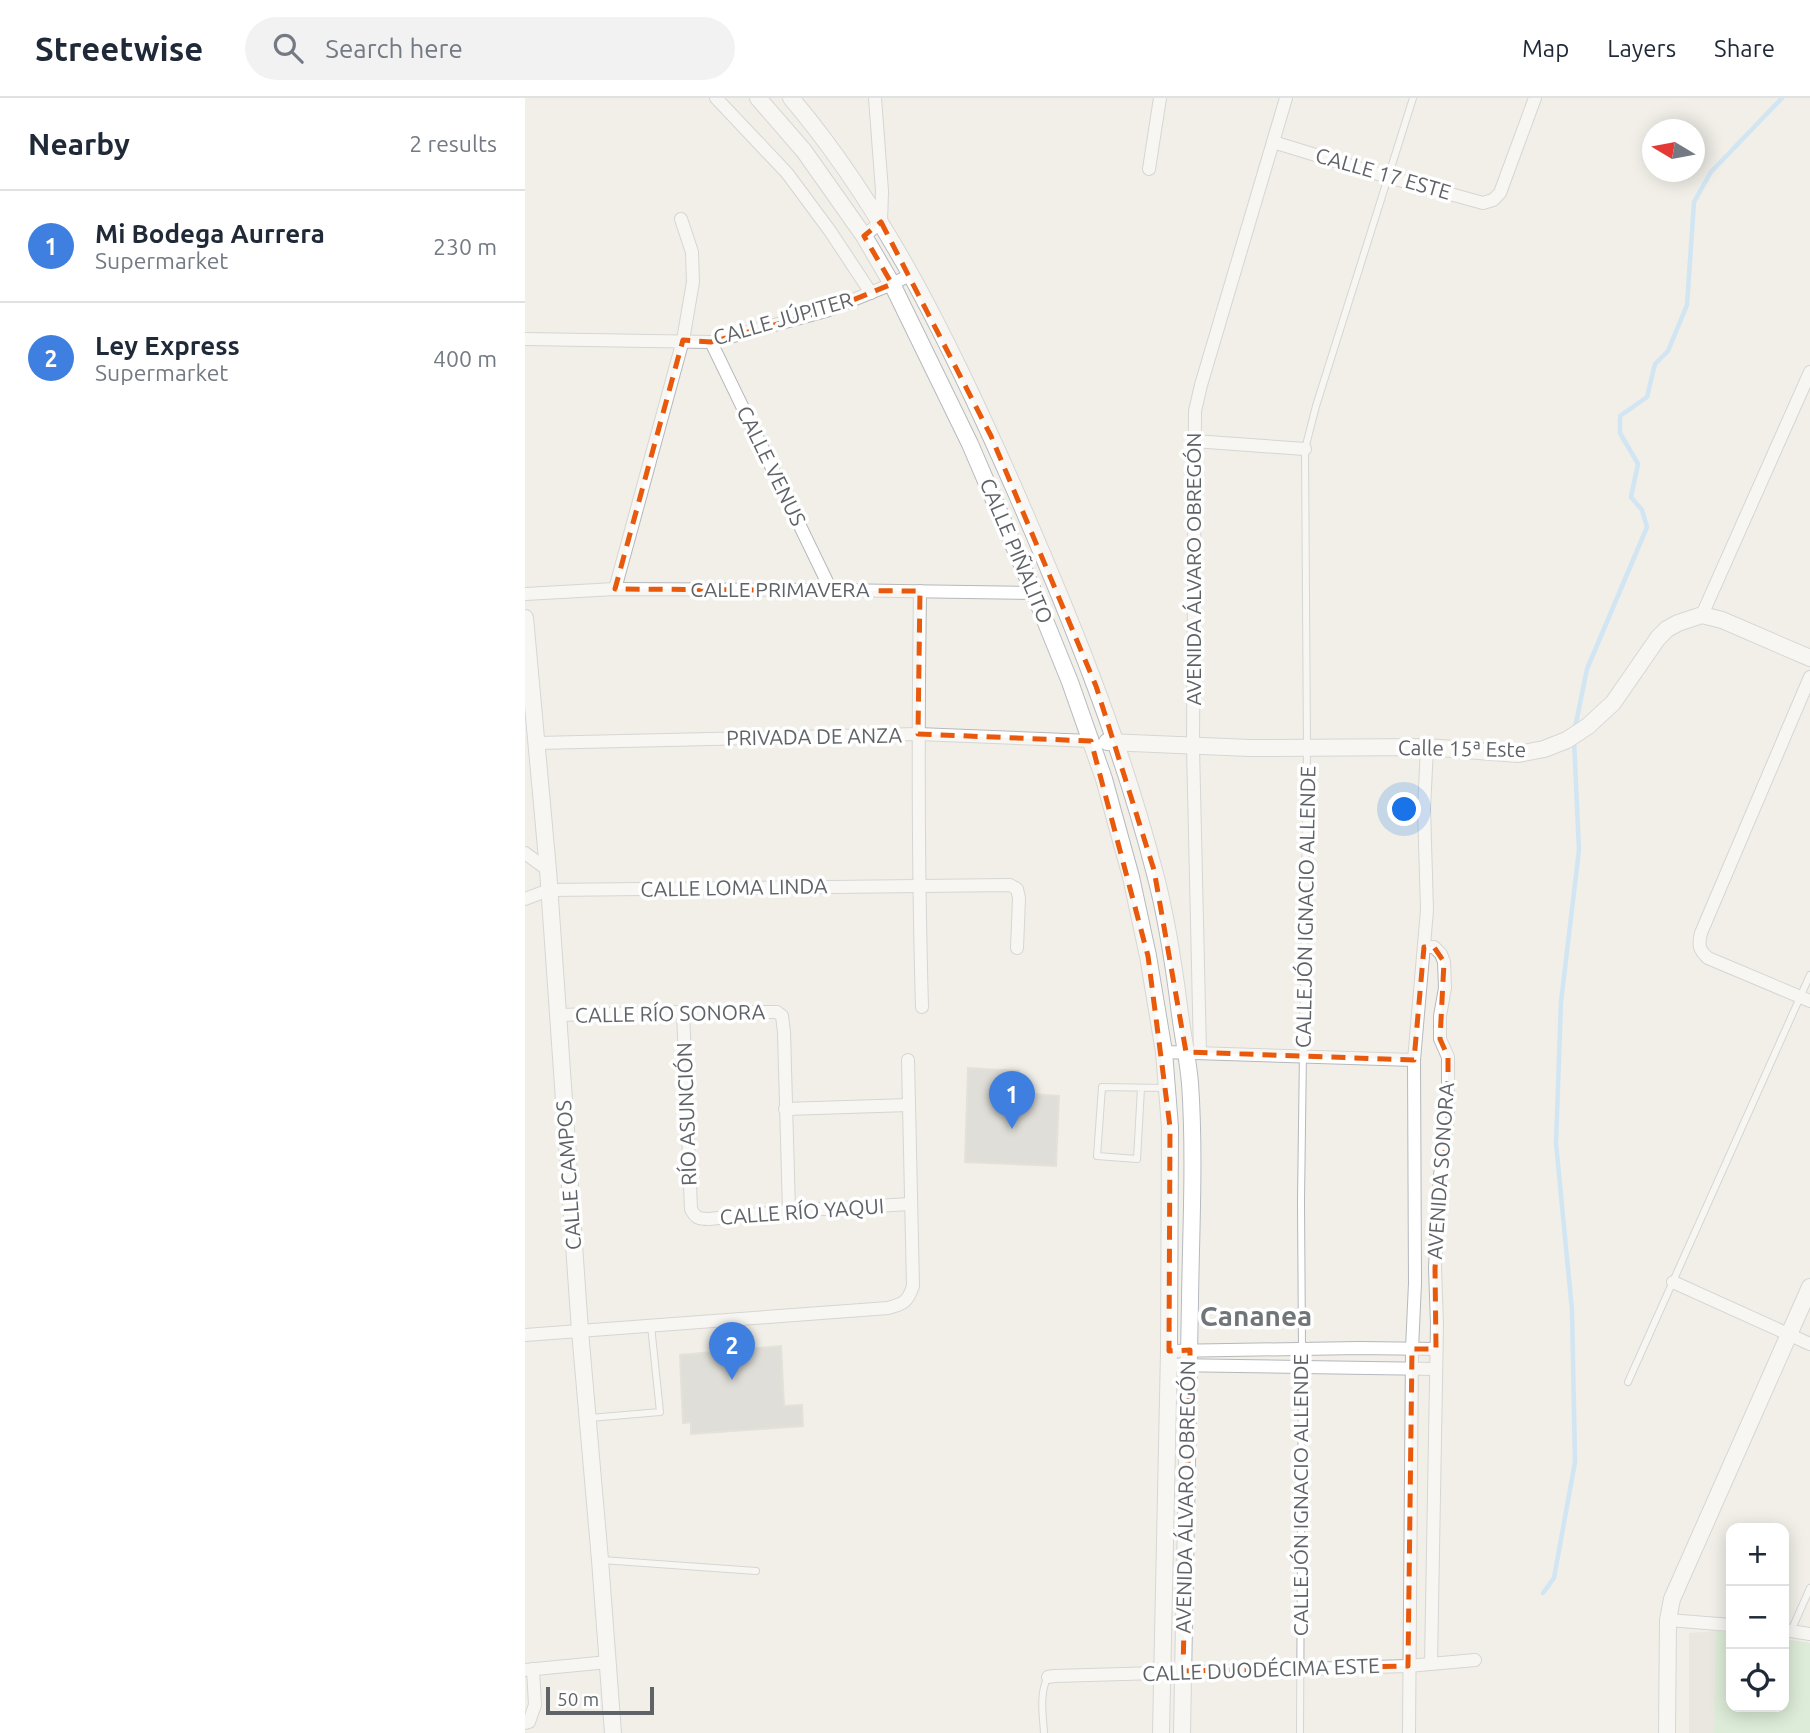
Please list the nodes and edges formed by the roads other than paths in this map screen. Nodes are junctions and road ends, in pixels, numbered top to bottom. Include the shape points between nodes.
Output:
1 (716, 98) edge
2 (758, 98) edge
3 (791, 98) edge
4 (875, 98) edge
5 (1160, 98) edge
6 (1286, 98) edge
7 (1413, 98) edge
8 (1535, 98) edge
9 (1273, 142) junction
10 (1149, 169) dead end
11 (1388, 177) junction
12 (681, 219) dead end
13 (881, 222) junction
14 (864, 236) junction
15 (910, 275) junction
16 (892, 284) junction
17 (871, 293) junction
18 (525, 339) edge
19 (683, 341) junction
20 (711, 342) junction
21 (1810, 372) edge
22 (1194, 442) junction
23 (1305, 449) junction
24 (615, 589) junction
25 (831, 590) junction
26 (920, 592) junction
27 (1034, 593) junction
28 (525, 594) edge
29 (1702, 615) junction
30 (525, 618) edge
31 (526, 638) edge
32 (1810, 658) edge
33 (1810, 677) edge
34 (918, 734) junction
35 (1091, 741) junction
36 (1115, 742) junction
37 (537, 743) junction
38 (1193, 747) junction
39 (1427, 747) junction
40 (1307, 748) junction
41 (525, 853) edge
42 (548, 870) junction
43 (919, 886) junction
44 (549, 890) junction
45 (525, 899) edge
46 (1424, 947) junction
47 (1017, 948) dead end
48 (1810, 975) edge
49 (1805, 999) edge
50 (922, 1007) dead end
51 (683, 1012) junction
52 (557, 1015) junction
53 (1164, 1052) junction
54 (1193, 1052) junction
55 (1304, 1056) junction
56 (908, 1060) dead end
57 (1414, 1060) junction
58 (1141, 1088) junction
59 (1167, 1088) junction
60 (909, 1105) junction
61 (785, 1109) junction
62 (910, 1204) junction
63 (789, 1211) junction
64 (695, 1216) joint
65 (1673, 1282) junction
66 (1810, 1287) edge
67 (651, 1326) junction
68 (580, 1331) junction
69 (525, 1335) edge
70 (1790, 1335) junction
71 (1810, 1343) edge
72 (1302, 1349) junction
73 (1412, 1349) junction
74 (1436, 1349) junction
75 (1169, 1358) junction
76 (1190, 1358) junction
77 (1302, 1367) junction
78 (1413, 1369) junction
79 (1435, 1369) junction
80 (1628, 1382) dead end
81 (588, 1418) junction
82 (600, 1560) junction
83 (756, 1571) dead end
84 (1810, 1588) edge
85 (1668, 1620) junction
86 (1726, 1625) edge
87 (1789, 1626) edge
88 (1789, 1630) edge
89 (1810, 1634) edge
90 (1475, 1660) dead end
91 (608, 1662) junction
92 (1431, 1664) junction
93 (1408, 1666) junction
94 (1301, 1669) junction
95 (529, 1670) edge
96 (1183, 1671) junction
97 (1162, 1673) junction
98 (1048, 1677) joint
99 (525, 1723) edge
100 (613, 1733) edge
101 (1044, 1733) edge
102 (1161, 1733) edge
103 (1182, 1733) edge
104 (1300, 1733) edge
105 (1409, 1733) edge
106 (1667, 1733) edge

1 - 17 street via 787,173
2 - 14 main road, CALLE PIÑALITO via 804,151
3 - 13 main road, CALLE PIÑALITO
4 - 13 street
5 - 10 street
6 - 9 street, AVENIDA ÁLVARO OBREGÓN
7 - 11 lane, CALLEJÓN IGNACIO ALLENDE
8 - 11 street, CALLE 17 ESTE via 1500,193 1493,200 1483,203
9 - 11 street, CALLE 17 ESTE
9 - 22 street, AVENIDA ÁLVARO OBREGÓN via 1201,385
11 - 23 lane, CALLEJÓN IGNACIO ALLENDE
12 - 19 street via 692,251 693,282
13 - 14 street
13 - 15 main road, CALLE PIÑALITO
14 - 16 main road, CALLE PIÑALITO
15 - 16 street, CALLE JÚPITER
15 - 36 main road, CALLE PIÑALITO via 991,436 1041,549
16 - 17 street, CALLE JÚPITER
16 - 27 main road, CALLE PIÑALITO via 970,444
17 - 20 street, CALLE JÚPITER
18 - 19 street, CALLE JÚPITER
19 - 20 street, CALLE JÚPITER
19 - 24 street
20 - 25 street, CALLE VENUS
21 - 29 street
22 - 23 street
22 - 38 street, AVENIDA ÁLVARO OBREGÓN
23 - 40 lane, CALLEJÓN IGNACIO ALLENDE
24 - 25 street, CALLE PRIMAVERA
24 - 28 street, CALLE PRIMAVERA
25 - 26 street, CALLE PRIMAVERA
26 - 27 street, CALLE PRIMAVERA
26 - 34 street
27 - 35 main road, CALLE PIÑALITO
29 - 32 main road
29 - 39 main road, Calle 15ª Este via 1667,629 1613,703 1567,740 1518,754
30 - 31 main road, CALLE CAMPOS
31 - 37 main road, CALLE CAMPOS
33 - 49 street via 1699,944 1708,958
34 - 35 street, PRIVADA DE ANZA
34 - 37 street, PRIVADA DE ANZA
34 - 43 street
35 - 36 main road, Calle 15ª Este
35 - 53 main road, CALLE PIÑALITO via 1131,877
36 - 38 main road, Calle 15ª Este
36 - 54 main road, CALLE PIÑALITO via 1154,870
37 - 42 main road, CALLE CAMPOS
38 - 40 main road, Calle 15ª Este
38 - 54 street, AVENIDA ÁLVARO OBREGÓN
39 - 40 main road, Calle 15ª Este
39 - 46 street, AVENIDA SONORA
40 - 55 lane, CALLEJÓN IGNACIO ALLENDE
41 - 42 street
42 - 44 main road, CALLE CAMPOS
43 - 44 street, CALLE LOMA LINDA
43 - 47 street, CALLE LOMA LINDA via 997,884 1017,889
43 - 50 street
44 - 45 street, CALLE LOMA LINDA
44 - 52 main road, CALLE CAMPOS
46 - 57 street, AVENIDA SONORA
46 - 74 street, AVENIDA SONORA via 1434,947 1444,962 1440,1039 1448,1057 1448,1117 1434,1268
48 - 49 lane
49 - 65 lane
51 - 52 street, CALLE RÍO SONORA
51 - 61 street, CALLE RÍO SONORA via 770,1011 782,1016
51 - 64 street, RÍO ASUNCIÓN via 691,1209
52 - 68 main road, CALLE CAMPOS
53 - 54 street
53 - 59 main road, AVENIDA ÁLVARO OBREGÓN
54 - 55 street
54 - 76 main road, AVENIDA ÁLVARO OBREGÓN
55 - 57 street
55 - 72 lane, CALLEJÓN IGNACIO ALLENDE
56 - 60 street
57 - 73 street, AVENIDA SONORA
58 - 58 lane via 1101,1087 1097,1156 1137,1159
58 - 59 lane
59 - 75 main road, AVENIDA ÁLVARO OBREGÓN
60 - 61 street
60 - 62 street
61 - 63 street
62 - 63 street, CALLE RÍO YAQUI
62 - 67 street via 913,1286 900,1305
63 - 64 street, CALLE RÍO YAQUI via 709,1219
65 - 70 street
65 - 80 lane
66 - 70 main road
67 - 68 street
67 - 81 lane via 660,1412
68 - 69 street
68 - 81 main road, CALLE CAMPOS
70 - 71 street
70 - 85 main road via 1672,1599
72 - 73 street
72 - 76 street
72 - 77 lane, CALLEJÓN IGNACIO ALLENDE
73 - 74 street
73 - 78 street, AVENIDA SONORA
74 - 79 street, AVENIDA SONORA
75 - 76 street
75 - 97 main road, AVENIDA ÁLVARO OBREGÓN
76 - 77 street
76 - 96 main road, AVENIDA ÁLVARO OBREGÓN
77 - 78 street
77 - 94 lane, CALLEJÓN IGNACIO ALLENDE
78 - 79 street
78 - 93 street
79 - 92 street, AVENIDA SONORA
81 - 82 main road, CALLE CAMPOS
82 - 83 lane
82 - 91 main road, CALLE CAMPOS
84 - 87 lane
85 - 86 street
85 - 106 main road
88 - 89 street
90 - 92 street, CALLE DUODÉCIMA ESTE
91 - 95 street
91 - 100 main road, CALLE CAMPOS
92 - 93 street, CALLE DUODÉCIMA ESTE
93 - 94 street, CALLE DUODÉCIMA ESTE
93 - 105 street
94 - 96 street, CALLE DUODÉCIMA ESTE
94 - 104 lane, CALLEJÓN IGNACIO ALLENDE
95 - 99 street via 535,1704
96 - 97 street, CALLE DUODÉCIMA ESTE
96 - 103 main road, AVENIDA ÁLVARO OBREGÓN
97 - 98 street, CALLE DUODÉCIMA ESTE
97 - 102 main road, AVENIDA ÁLVARO OBREGÓN
98 - 101 lane via 1043,1693

